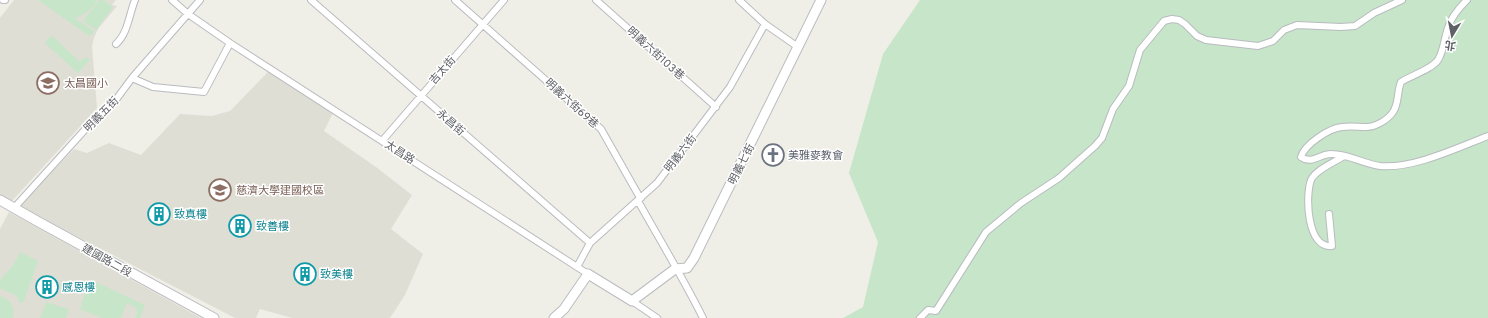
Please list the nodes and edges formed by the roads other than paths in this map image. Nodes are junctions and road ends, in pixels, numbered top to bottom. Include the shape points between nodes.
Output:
1 (135, 0) edge
2 (172, 0) edge
3 (200, 0) edge
4 (311, 0) edge
5 (455, 0) edge
6 (504, 0) edge
7 (596, 0) edge
8 (739, 0) edge
9 (821, 0) edge
10 (1402, 0) edge
11 (1467, 0) edge
12 (188, 14) junction
13 (483, 24) junction
14 (765, 24) junction
15 (230, 42) junction
16 (116, 44) dead end
17 (798, 47) junction
18 (132, 78) junction
19 (420, 95) junction
20 (716, 107) junction
21 (1488, 136) edge
22 (382, 141) junction
23 (1344, 156) junction
24 (640, 199) junction
25 (0, 200) edge
26 (14, 208) junction
27 (1329, 214) dead end
28 (590, 244) junction
29 (577, 267) junction
30 (675, 269) junction
31 (588, 274) junction
32 (632, 301) junction
33 (214, 318) edge
34 (554, 318) edge
35 (657, 318) edge
36 (703, 318) edge
37 (920, 318) edge

1 - 16 street via 125,30
2 - 12 street, 太昌路
3 - 12 street, 明義五街
4 - 19 street, 永昌街
5 - 13 street, 明義六街69巷
6 - 13 street, 吉太街
7 - 20 street, 明義六街103巷
8 - 14 street
9 - 17 street, 明義七街
10 - 37 street via 1374,13 1355,26 1297,24 1284,30 1273,40 1258,46 1206,40 1197,36 1179,20 1164,21 1140,50 1129,86 1113,109 1102,138 1059,178 1021,203 986,232 936,311 928,310
11 - 23 street via 1457,11 1448,28 1446,42 1438,61 1400,82 1393,112 1383,122 1368,128 1340,127 1330,131 1312,142 1302,153 1301,158 1312,160 1330,154
12 - 15 street, 太昌路
12 - 18 street, 明義五街
13 - 19 street, 吉太街
13 - 24 street, 明義六街69巷 via 601,129
14 - 17 street
14 - 20 street, 明義六街
15 - 18 street via 204,92 154,87
15 - 22 street, 太昌路
17 - 30 street, 明義七街 via 694,258 687,268
18 - 26 street, 明義五街 via 115,101 91,123
19 - 22 street, 吉太街
19 - 28 street, 永昌街
20 - 24 street, 明義六街 via 657,183
21 - 23 street via 1402,165 1380,166
22 - 29 street, 太昌路
23 - 27 street via 1312,179 1309,192 1312,231 1317,240 1332,246
24 - 28 street, 明義六街
24 - 30 street, 明義六街69巷
25 - 26 street, 建國路二段
26 - 33 street, 建國路二段
28 - 29 street, 明義六街
29 - 31 street, 太昌路
30 - 32 street, 明義七街
30 - 36 street, 明義六街69巷
31 - 32 street, 太昌路
31 - 34 street via 564,309
32 - 35 street

